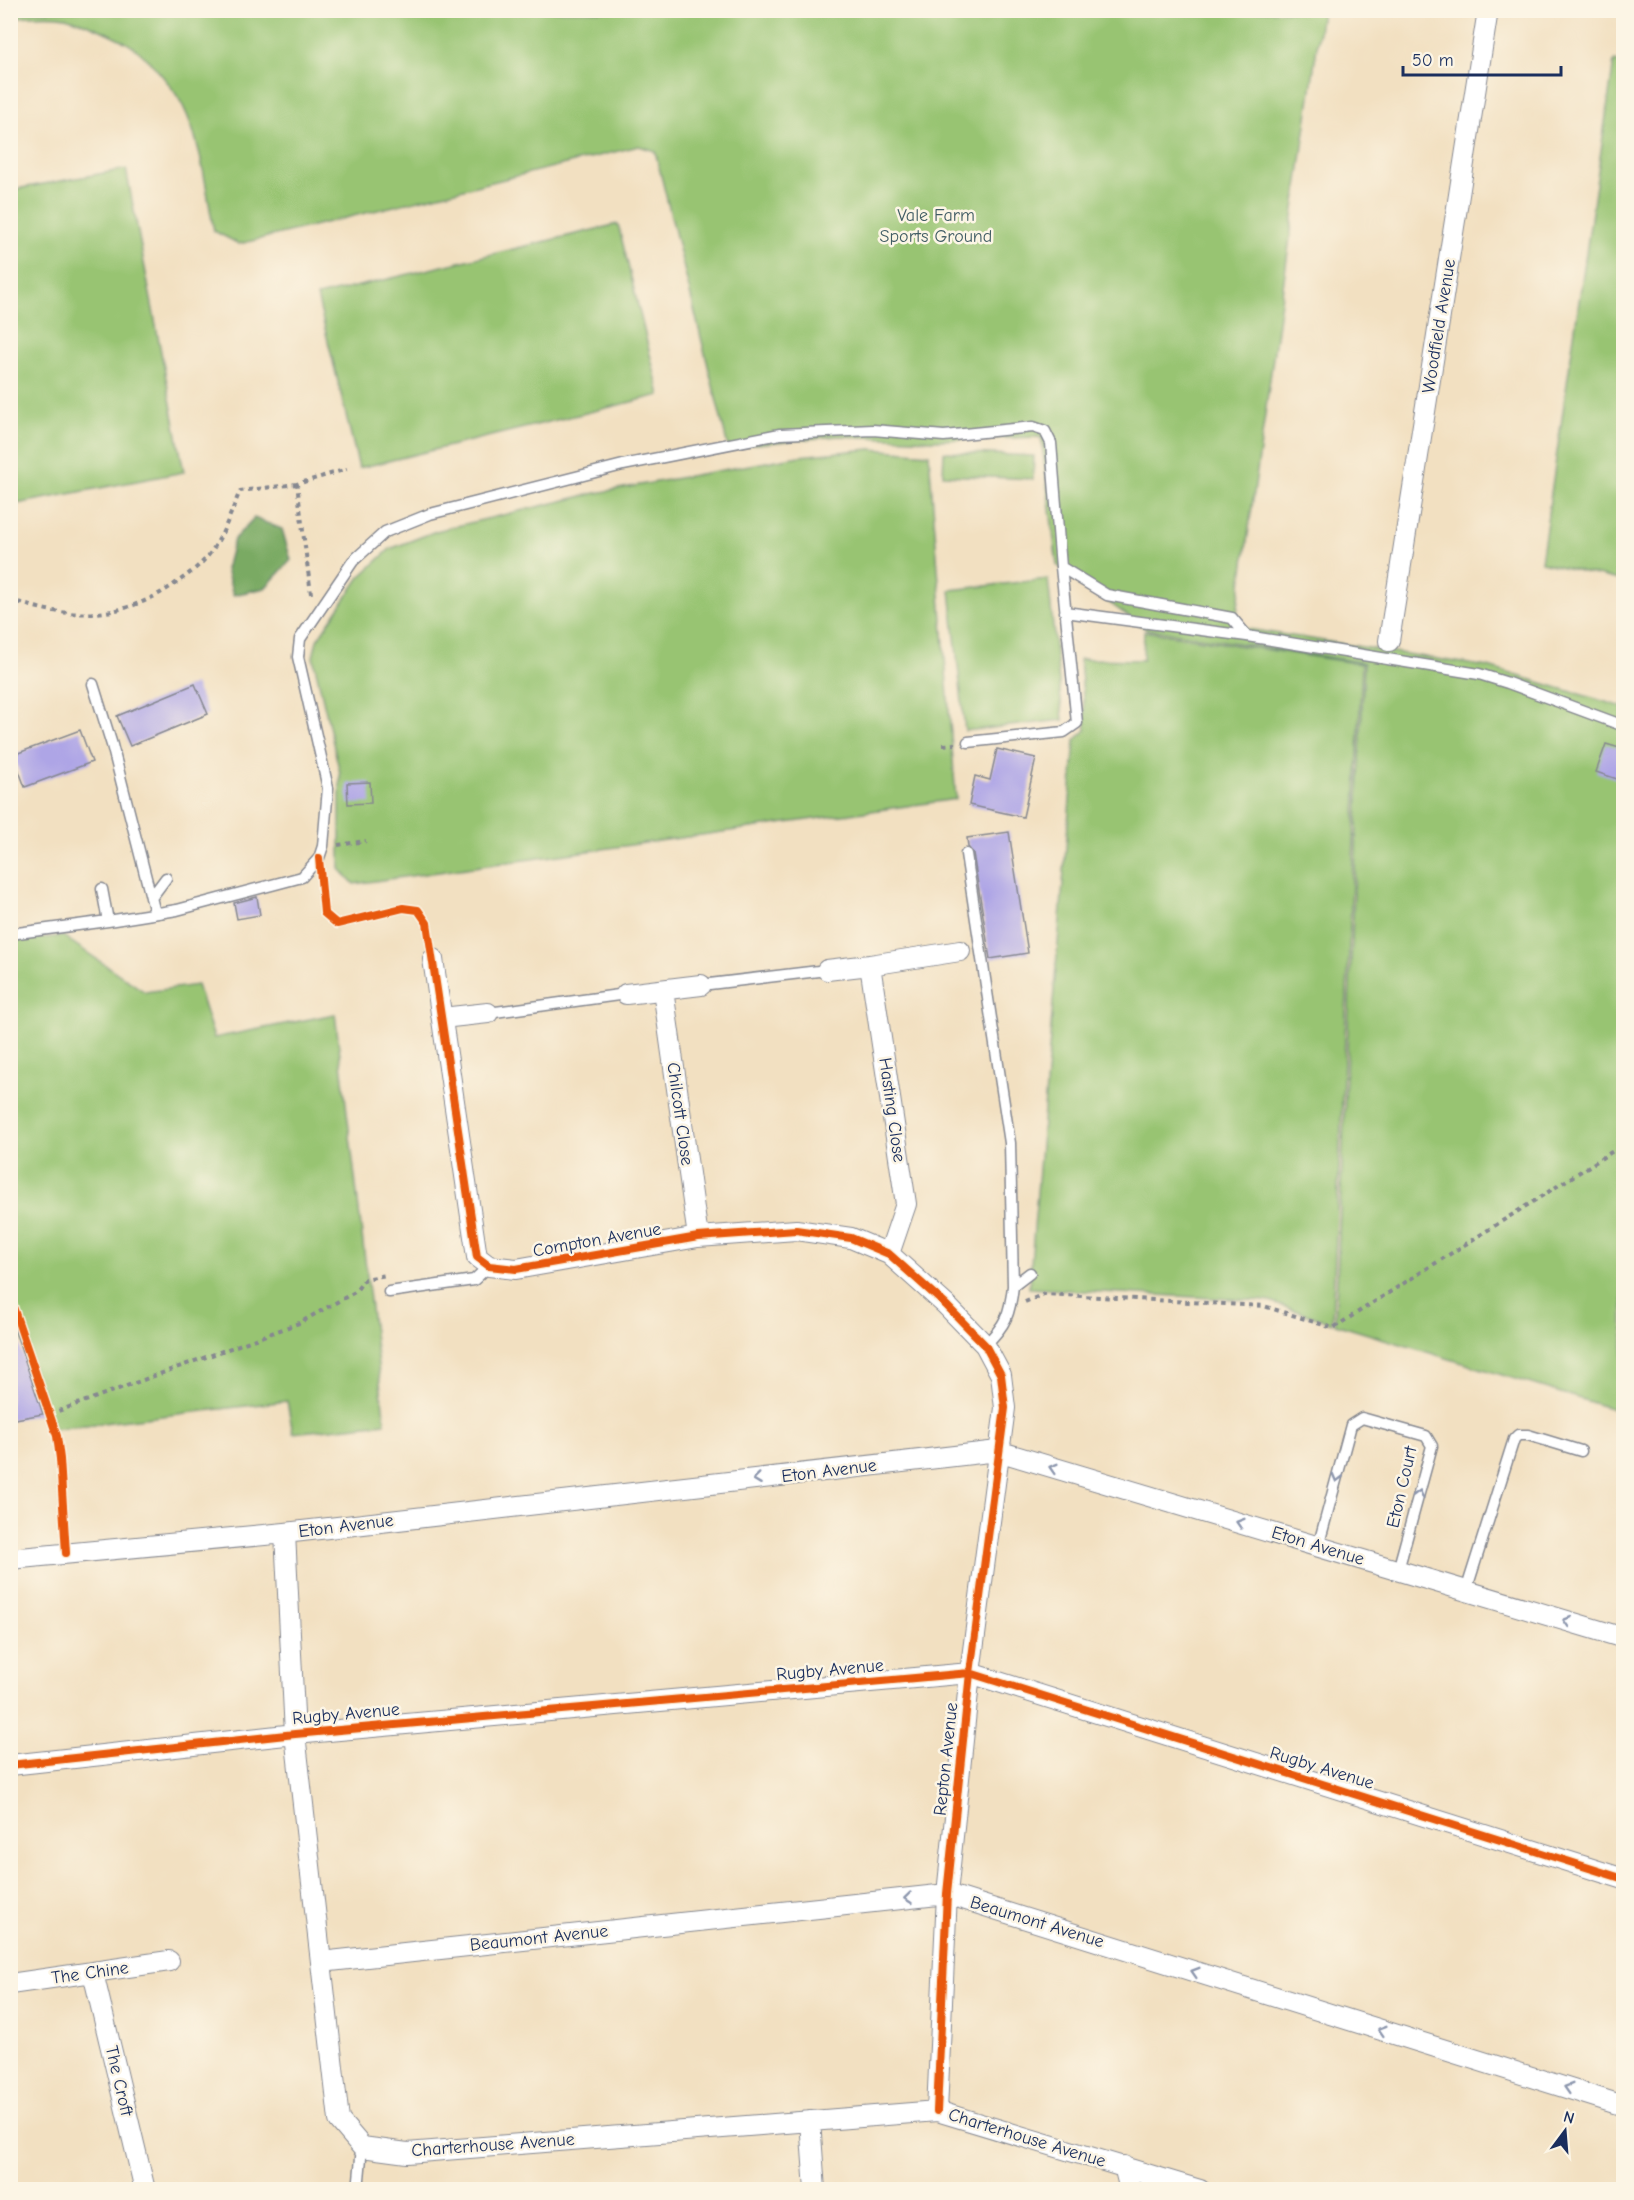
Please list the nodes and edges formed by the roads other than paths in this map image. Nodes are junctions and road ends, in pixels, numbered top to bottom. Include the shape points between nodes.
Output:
1 (1488, 10) edge
2 (1061, 567) junction
3 (1065, 612) junction
4 (1247, 636) junction
5 (1389, 641) dead end
6 (93, 684) dead end
7 (1623, 726) edge
8 (968, 742) dead end
9 (966, 854) dead end
10 (166, 879) dead end
11 (102, 889) dead end
12 (151, 898) junction
13 (155, 913) junction
14 (108, 921) junction
15 (10, 934) edge
16 (960, 951) dead end
17 (433, 959) dead end
18 (870, 965) junction
19 (827, 970) joint
20 (701, 985) joint
21 (663, 990) junction
22 (626, 994) joint
23 (488, 1013) joint
24 (442, 1018) junction
25 (698, 1237) junction
26 (888, 1254) junction
27 (489, 1266) junction
28 (1030, 1273) dead end
29 (1013, 1286) junction
30 (389, 1292) dead end
31 (985, 1345) junction
32 (998, 1451) junction
33 (1581, 1451) dead end
34 (285, 1533) junction
35 (1318, 1547) junction
36 (10, 1559) edge
37 (1398, 1570) junction
38 (1466, 1591) junction
39 (1623, 1638) edge
40 (970, 1673) junction
41 (295, 1734) junction
42 (10, 1765) edge
43 (1623, 1879) edge
44 (947, 1894) junction
45 (169, 1961) dead end
46 (321, 1962) junction
47 (93, 1972) junction
48 (10, 1984) edge
49 (1623, 2106) edge
50 (937, 2110) junction
51 (810, 2121) junction
52 (362, 2147) junction
53 (1124, 2166) junction
54 (145, 2190) edge
55 (358, 2190) edge
56 (815, 2190) edge
57 (1130, 2190) edge
58 (1200, 2190) edge

1 - 5 street, Woodfield Avenue
2 - 3 lane
2 - 4 lane via 1107,595 1232,618
2 - 13 lane via 1051,443 1045,430 1033,427 944,436 873,430 780,434 623,465 430,514 385,532 353,561 300,639 298,657 328,788 319,858 302,877
3 - 4 lane
3 - 8 lane via 1077,723 1064,732
4 - 7 lane via 1479,674
6 - 12 lane
9 - 29 lane via 1010,1143
10 - 12 lane
11 - 14 lane
12 - 13 lane
13 - 14 lane
14 - 15 lane
16 - 18 street
17 - 24 street
18 - 19 street
18 - 26 street, Hasting Close via 906,1204
19 - 20 lane
20 - 21 street
21 - 22 street
21 - 25 street, Chilcott Close
22 - 23 lane
23 - 24 street
24 - 27 street via 477,1257
25 - 26 street, Compton Avenue via 796,1230 851,1238
25 - 27 street, Compton Avenue via 516,1269
26 - 31 street, Compton Avenue
27 - 30 lane via 474,1280
28 - 29 lane
29 - 31 lane via 1011,1308 1002,1327
31 - 32 street, Repton Avenue via 1001,1375 1005,1408
32 -> 34 street, Eton Avenue
35 -> 32 street, Eton Avenue
32 - 40 street, Repton Avenue
33 - 38 lane via 1518,1434
34 - 36 street, Eton Avenue
34 - 41 street
35 - 37 street, Eton Avenue
37 -> 35 lane, Eton Court via 1432,1446 1426,1436 1416,1433 1362,1418 1351,1425
37 - 38 street, Eton Avenue
39 -> 38 street, Eton Avenue
40 - 41 street, Rugby Avenue
40 - 43 street, Rugby Avenue
40 - 44 street, Repton Avenue
41 - 42 street, Rugby Avenue
41 - 46 street
44 -> 46 street, Beaumont Avenue
49 -> 44 street, Beaumont Avenue
44 - 50 street, Repton Avenue
45 - 47 street, The Chine
46 - 52 street via 339,2120
47 - 48 street, The Chine
47 - 54 street, The Croft
50 - 51 street, Charterhouse Avenue
50 - 53 street, Charterhouse Avenue
51 - 52 street, Charterhouse Avenue via 408,2153
51 - 56 street
52 - 55 lane
53 - 57 street
53 - 58 street, Charterhouse Avenue

